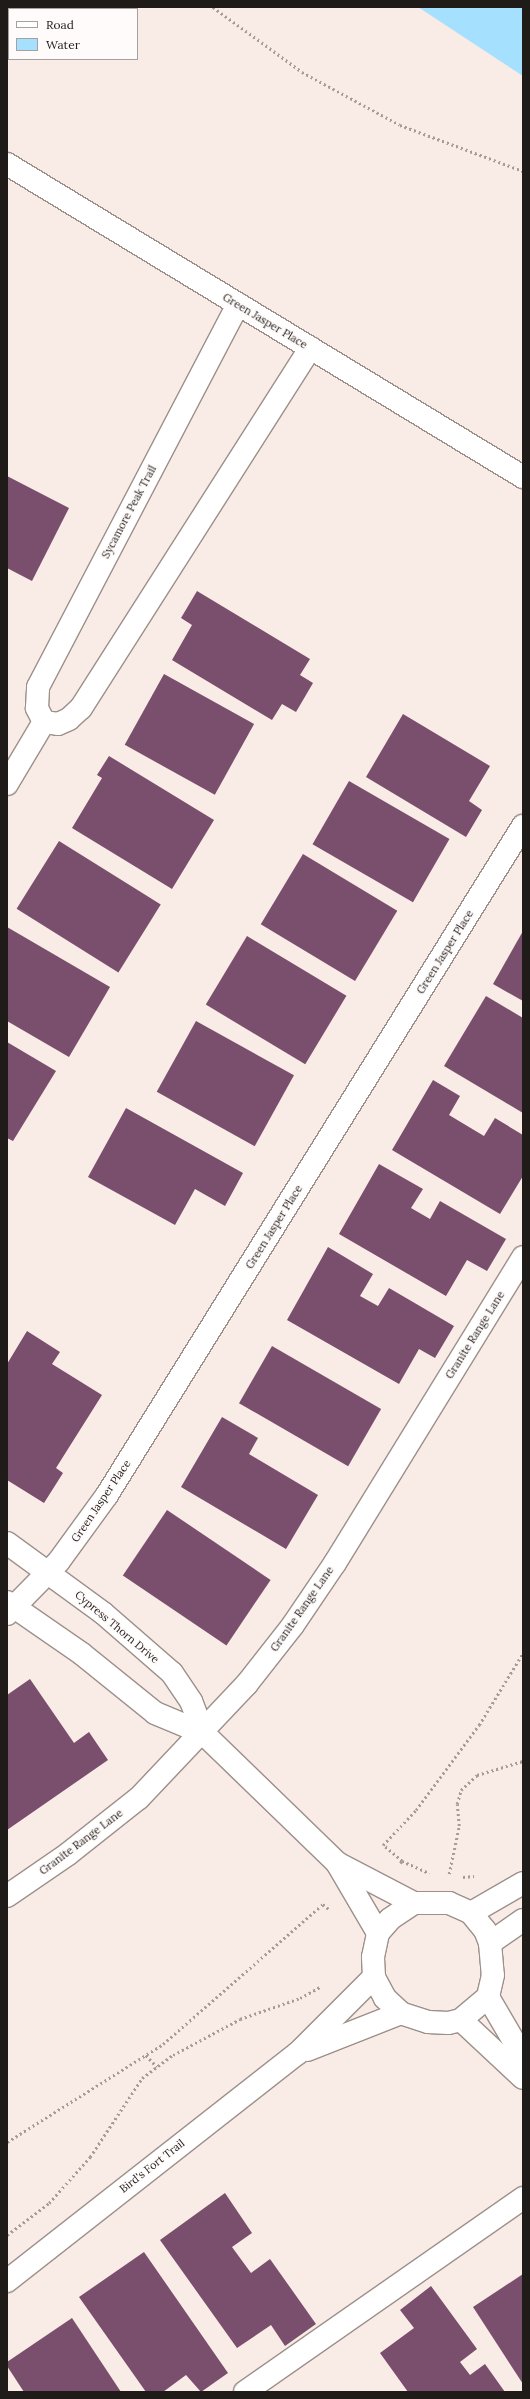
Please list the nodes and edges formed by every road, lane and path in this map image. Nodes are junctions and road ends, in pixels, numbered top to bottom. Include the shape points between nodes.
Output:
1 (213, 7) edge
2 (7, 164) edge
3 (523, 171) edge
4 (238, 304) junction
5 (310, 348) junction
6 (523, 477) edge
7 (44, 722) junction
8 (7, 784) edge
9 (521, 836) edge
10 (523, 1258) edge
11 (7, 1543) edge
12 (50, 1572) junction
13 (10, 1608) edge
14 (523, 1653) edge
15 (203, 1733) junction
16 (523, 1762) edge
17 (402, 1861) junction
18 (337, 1863) junction
19 (399, 1865) dead end
20 (435, 1875) dead end
21 (476, 1876) dead end
22 (523, 1883) edge
23 (7, 1896) edge
24 (414, 1903) junction
25 (471, 1913) junction
26 (334, 1915) dead end
27 (523, 1920) edge
28 (378, 1933) junction
29 (490, 1943) junction
30 (374, 1977) junction
31 (325, 1985) dead end
32 (488, 1997) junction
33 (401, 2013) junction
34 (461, 2020) junction
35 (298, 2053) junction
36 (146, 2055) junction
37 (523, 2057) edge
38 (157, 2067) junction
39 (523, 2078) edge
40 (7, 2142) edge
41 (523, 2198) edge
42 (7, 2235) edge
43 (7, 2281) edge
44 (245, 2392) edge

1 - 3 path via 302,72 400,125
2 - 4 street, Green Jasper Place
4 - 5 street, Green Jasper Place
4 - 7 street, Sycamore Peak Trail via 38,687 36,708
5 - 6 street, Green Jasper Place
5 - 7 street via 81,708 69,719 58,724
7 - 8 street
9 - 12 street, Green Jasper Place via 107,1495
10 - 15 street, Granite Range Lane via 335,1563 297,1619 246,1685
11 - 12 street, Cypress Thorn Drive
12 - 13 street, Green Jasper Place
12 - 15 street, Cypress Thorn Drive via 141,1644 172,1674 191,1701
13 - 15 street, Cypress Thorn Drive via 82,1654 155,1713
14 - 17 path via 474,1731 416,1810 383,1845
15 - 18 street, Cypress Thorn Drive
15 - 23 street, Granite Range Lane via 139,1798 68,1854
16 - 21 path via 477,1775 461,1790 457,1804 459,1826 448,1877
17 - 19 path
17 - 20 path
18 - 24 street, Cypress Thorn Drive
18 - 28 street, Cypress Thorn Drive
22 - 25 street
24 - 25 street via 449,1903
24 - 28 street via 390,1918
25 - 29 street via 485,1930
26 - 36 path via 323,1904 164,2044
27 - 29 street
28 - 30 street via 373,1956
29 - 32 street via 493,1975
30 - 33 street via 385,1998
30 - 35 street, Bird's Fort Trail
31 - 38 path via 300,1998 240,2020 173,2055
32 - 34 street
32 - 37 street
33 - 34 street via 428,2022 448,2024
33 - 35 street, Bird's Fort Trail
34 - 39 street
35 - 43 street, Bird's Fort Trail
36 - 38 path
36 - 40 path
38 - 42 path via 142,2078 90,2157 49,2203
41 - 44 street

